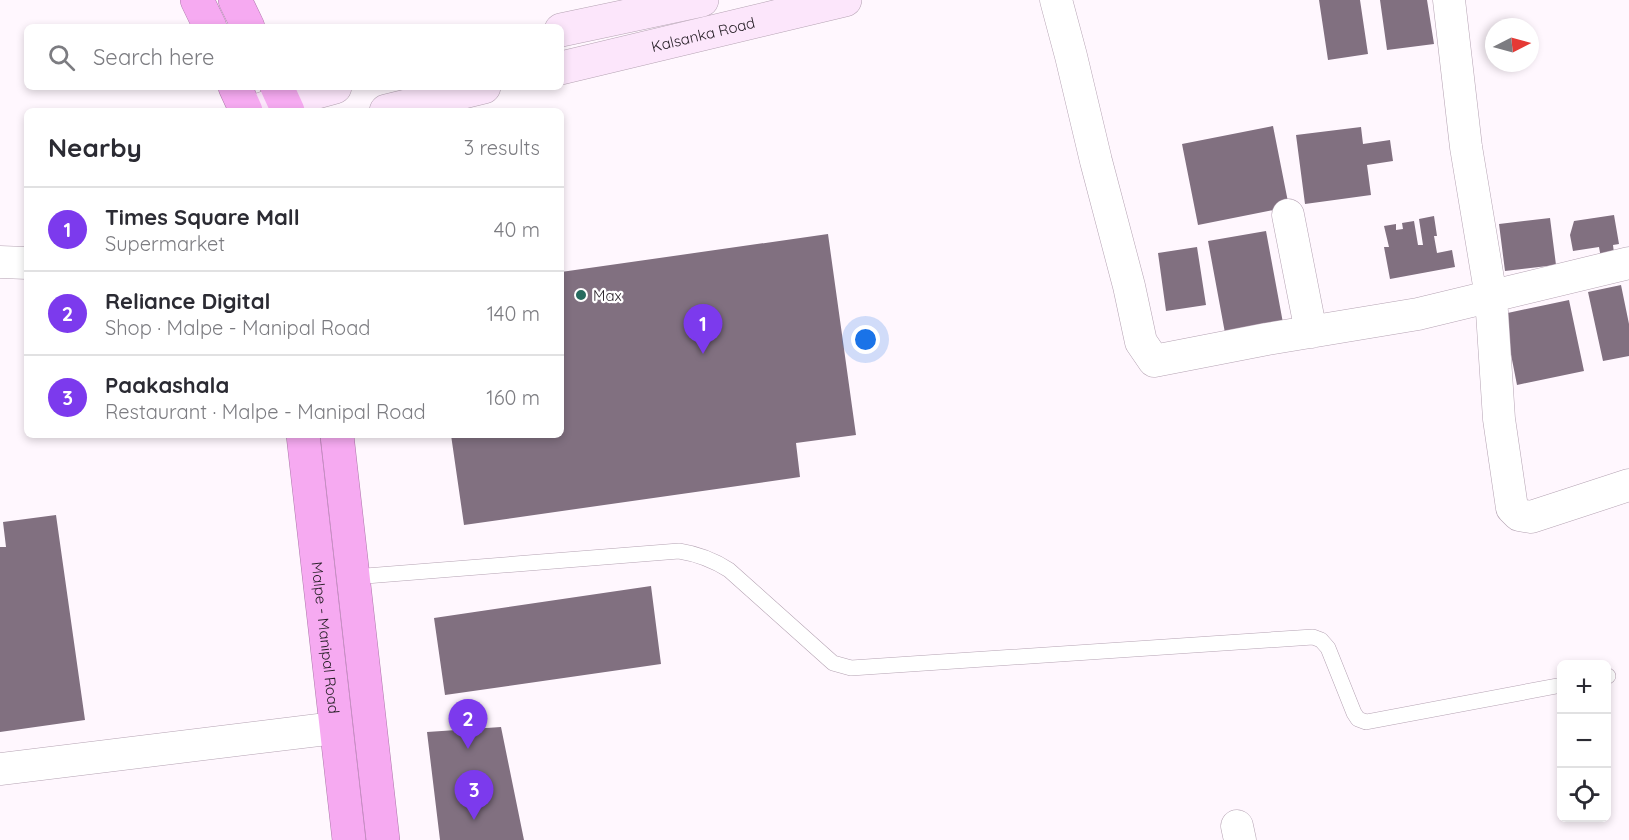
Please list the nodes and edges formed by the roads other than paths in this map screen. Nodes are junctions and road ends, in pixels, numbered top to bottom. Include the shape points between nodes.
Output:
1 (235, 0) edge
2 (702, 0) edge
3 (845, 0) edge
4 (1056, 0) edge
5 (1449, 0) edge
6 (247, 24) edge
7 (564, 29) edge
8 (564, 67) edge
9 (319, 90) edge
10 (472, 90) edge
11 (257, 102) edge
12 (398, 108) edge
13 (1288, 214) dead end
14 (0, 262) edge
15 (24, 263) edge
16 (1629, 263) edge
17 (1491, 297) junction
18 (1311, 332) junction
19 (303, 438) edge
20 (337, 438) edge
21 (1629, 485) edge
22 (353, 577) junction
23 (1557, 686) edge
24 (335, 728) junction
25 (0, 769) edge
26 (349, 840) edge
27 (383, 840) edge

1 - 6 highway
2 - 7 main road
3 - 8 main road, Kalsanka Road
4 - 18 street via 1141,342 1154,361
5 - 17 street via 1466,147
9 - 11 main road
10 - 12 main road
13 - 18 street
14 - 15 street
16 - 17 street
17 - 18 street via 1418,315
17 - 21 street via 1500,419 1512,508 1531,518
19 - 24 highway, Malpe - Manipal Road
20 - 22 highway
22 - 23 lane via 679,550 712,559 729,570 833,663 851,668 1313,637 1328,648 1354,713 1358,720 1366,722
22 - 27 highway
24 - 25 street
24 - 26 highway, Malpe - Manipal Road

